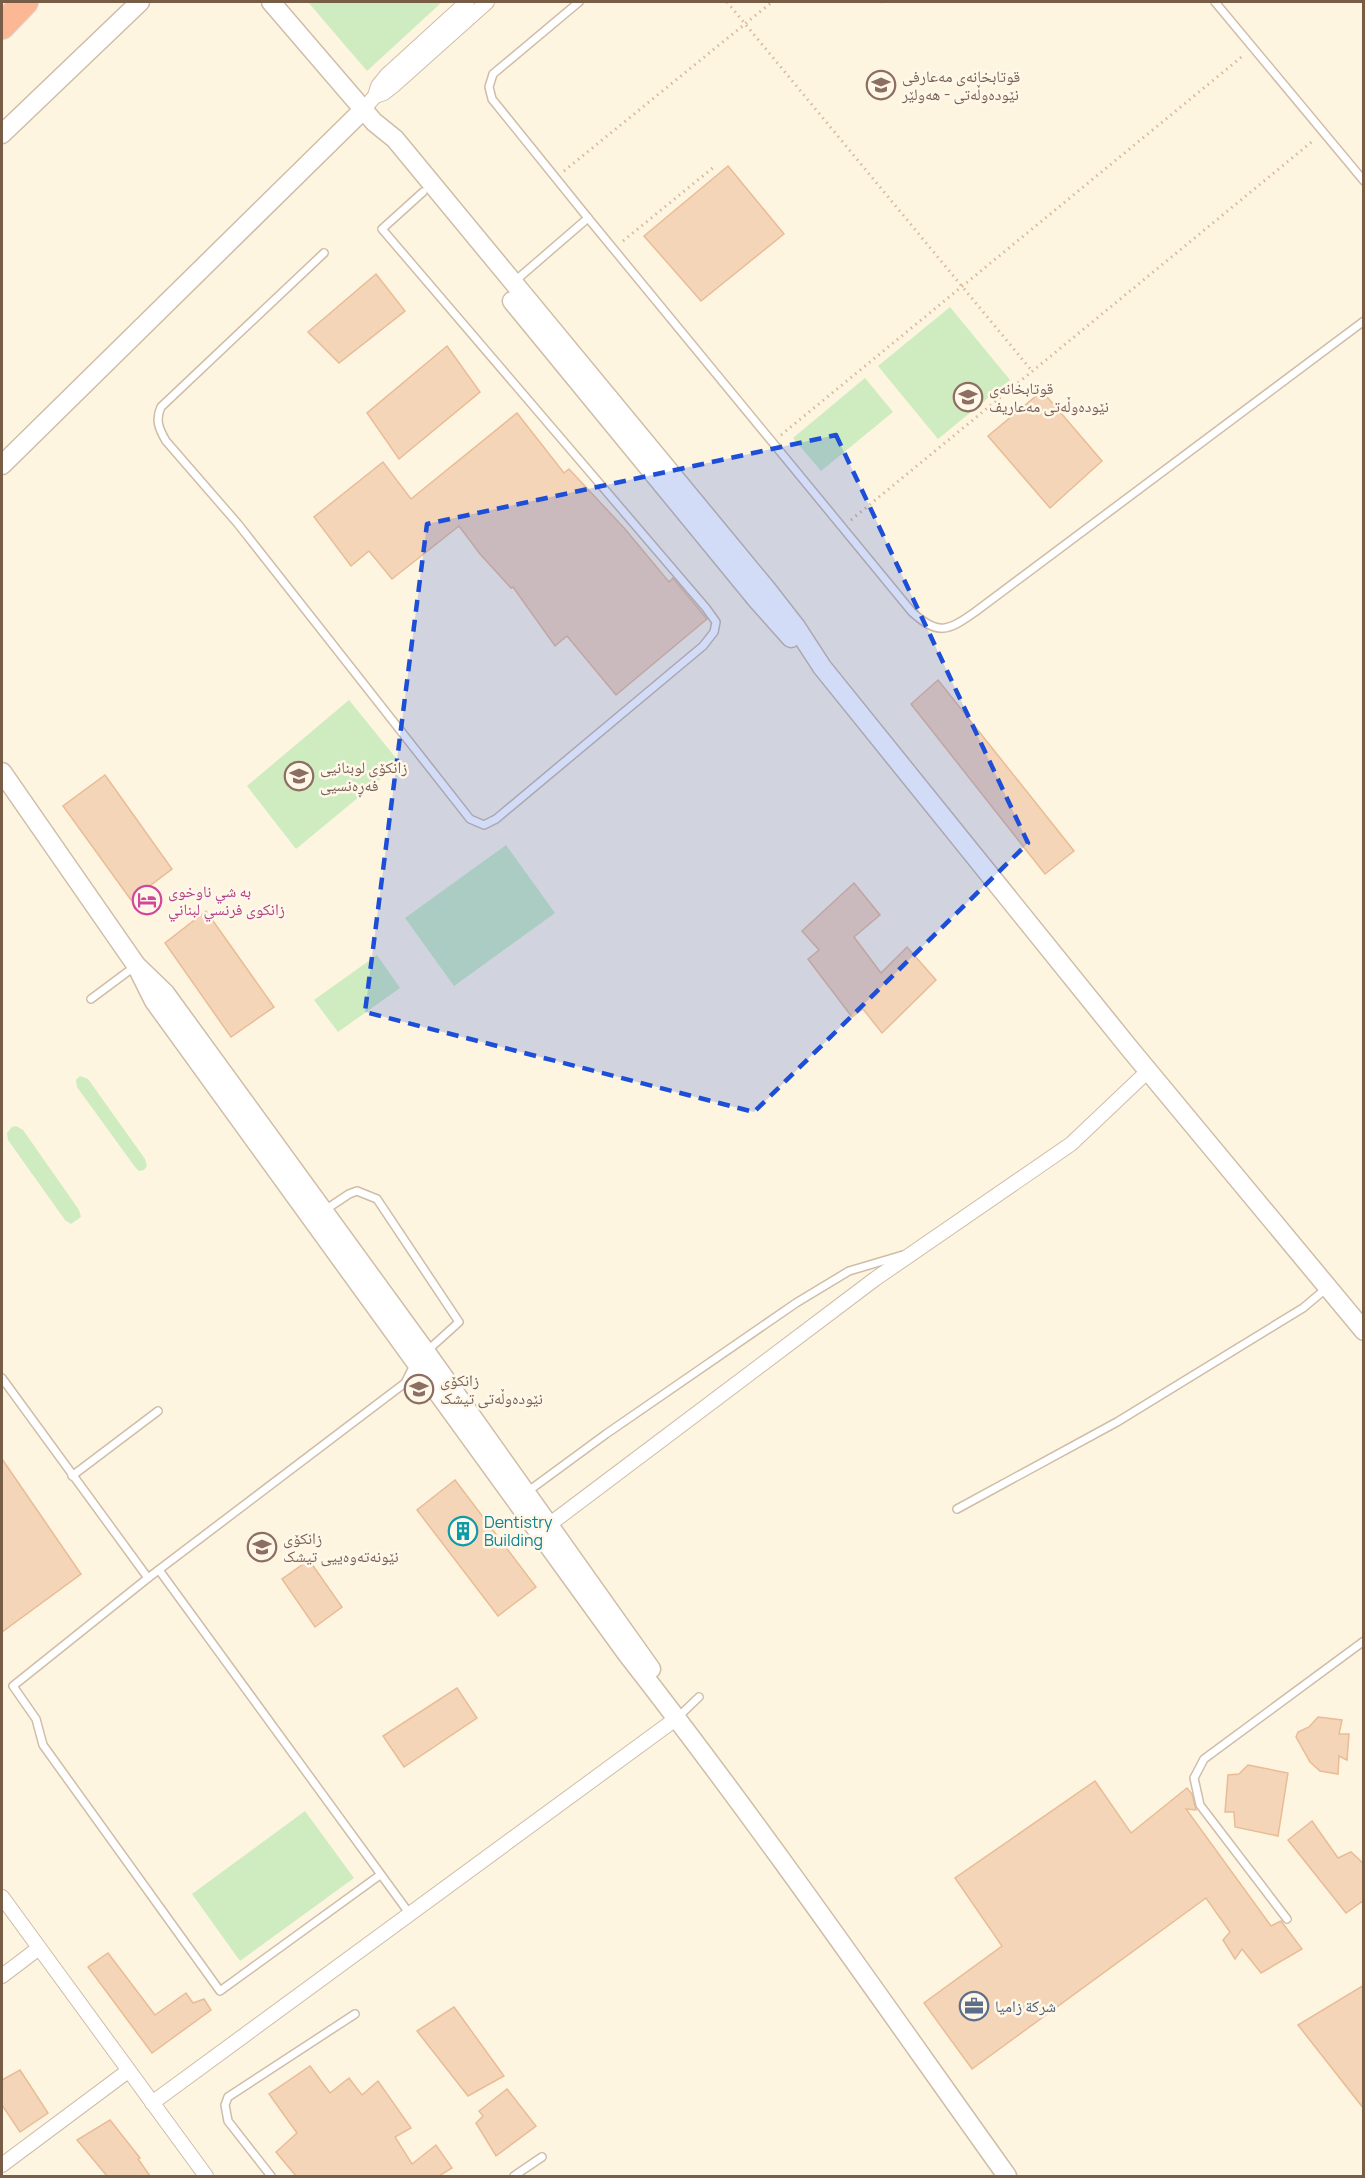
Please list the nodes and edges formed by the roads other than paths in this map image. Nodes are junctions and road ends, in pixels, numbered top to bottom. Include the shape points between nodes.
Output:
1 (25, 2) edge
2 (140, 2) edge
3 (271, 2) edge
4 (467, 2) edge
5 (487, 2) edge
6 (579, 2) edge
7 (1215, 2) edge
8 (2, 26) edge
9 (371, 109) junction
10 (2, 134) edge
11 (1364, 181) edge
12 (423, 192) junction
13 (588, 218) junction
14 (324, 253) dead end
15 (508, 287) junction
16 (1364, 321) edge
17 (2, 465) edge
18 (2, 772) edge
19 (136, 965) junction
20 (90, 999) dead end
21 (1148, 1071) junction
22 (323, 1212) junction
23 (914, 1252) junction
24 (1328, 1287) junction
25 (1364, 1330) edge
26 (421, 1357) junction
27 (2, 1378) edge
28 (158, 1411) dead end
29 (72, 1476) junction
30 (526, 1492) junction
31 (957, 1509) dead end
32 (550, 1524) junction
33 (159, 1570) junction
34 (148, 1578) junction
35 (1364, 1641) edge
36 (699, 1697) dead end
37 (677, 1718) junction
38 (380, 1875) junction
39 (2, 1897) edge
40 (409, 1913) junction
41 (1287, 1919) dead end
42 (39, 1948) junction
43 (2, 1976) edge
44 (355, 2014) dead end
45 (128, 2071) junction
46 (152, 2103) junction
47 (542, 2157) dead end
48 (2, 2165) edge
49 (206, 2176) edge
50 (271, 2176) edge
51 (514, 2176) edge
52 (1007, 2176) edge

1 - 8 highway
2 - 10 street
3 - 9 street
4 - 9 street via 386,76 378,86
5 - 9 street
6 - 13 lane via 493,74 489,87 492,99
7 - 11 lane
9 - 12 street via 384,144
9 - 15 street
9 - 17 street
12 - 14 lane via 382,229 716,622 704,646 484,825 470,819 159,429 161,407
12 - 15 street
13 - 15 lane
13 - 16 lane via 912,612 936,629 948,629 993,599
15 - 21 street via 758,601 822,667
18 - 19 street
19 - 20 lane
19 - 22 street via 165,993
19 - 26 street via 154,1001
21 - 23 street via 1071,1144
21 - 24 street
22 - 26 street
22 - 26 lane via 357,1191 377,1199 459,1322
23 - 30 lane via 849,1271 796,1303
23 - 32 street
24 - 25 street
24 - 31 lane via 1303,1308 1117,1422
26 - 30 street
26 - 33 lane via 405,1383
26 - 37 street via 627,1654
27 - 29 lane
28 - 29 lane
29 - 34 lane
30 - 32 street
32 - 37 street via 665,1690
33 - 34 lane
33 - 38 lane
34 - 38 lane via 13,1686 36,1719 43,1745 220,1991
35 - 41 lane via 1204,1759 1194,1778 1200,1805
36 - 37 lane
37 - 40 street
37 - 52 street
38 - 40 lane
39 - 42 street
40 - 46 street
42 - 43 street
42 - 45 street
44 - 50 lane via 228,2097 228,2121
45 - 46 street
45 - 48 street
46 - 49 street
47 - 51 lane

